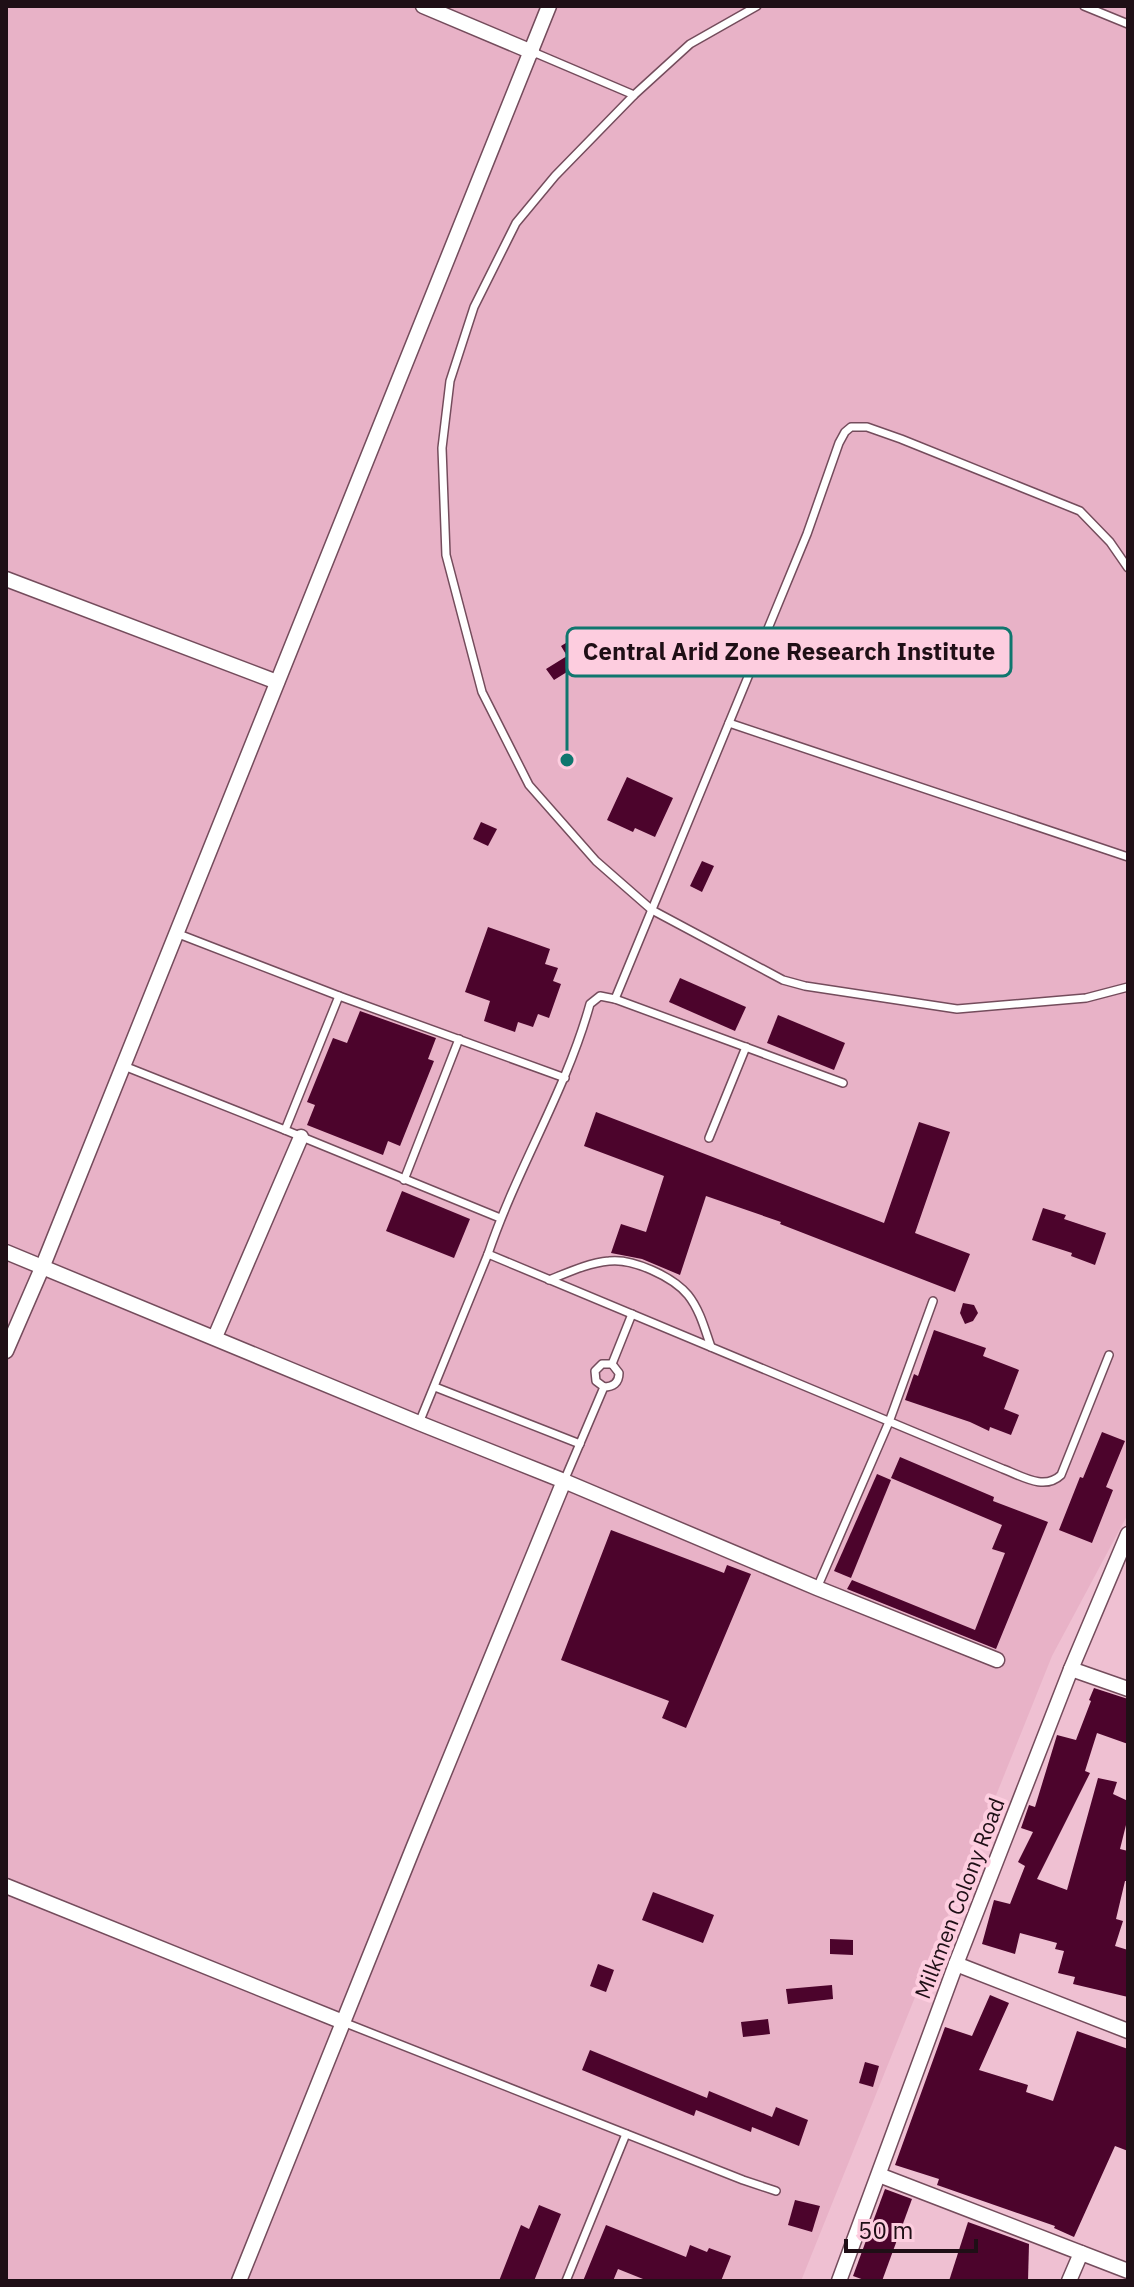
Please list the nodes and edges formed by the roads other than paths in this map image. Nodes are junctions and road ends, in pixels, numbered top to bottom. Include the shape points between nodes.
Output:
1 (423, 6) edge
2 (549, 6) edge
3 (757, 6) edge
4 (1084, 6) edge
5 (1128, 24) edge
6 (532, 52) junction
7 (634, 95) junction
8 (1128, 568) edge
9 (6, 579) edge
10 (277, 682) junction
11 (729, 723) junction
12 (1128, 857) edge
13 (652, 910) junction
14 (176, 933) junction
15 (1128, 987) edge
16 (339, 996) junction
17 (615, 999) junction
18 (459, 1039) junction
19 (746, 1047) junction
20 (122, 1065) junction
21 (565, 1078) junction
22 (843, 1083) dead end
23 (285, 1130) junction
24 (301, 1137) junction
25 (709, 1138) dead end
26 (404, 1180) junction
27 (500, 1218) junction
28 (6, 1252) edge
29 (488, 1254) junction
30 (42, 1268) junction
31 (549, 1280) junction
32 (933, 1301) dead end
33 (632, 1314) junction
34 (215, 1337) junction
35 (711, 1347) junction
36 (6, 1351) edge
37 (1109, 1355) dead end
38 (612, 1364) junction
39 (435, 1387) junction
40 (604, 1387) junction
41 (889, 1422) junction
42 (419, 1423) junction
43 (580, 1444) junction
44 (564, 1481) junction
45 (1128, 1534) edge
46 (817, 1588) junction
47 (997, 1660) dead end
48 (1071, 1669) junction
49 (1128, 1689) edge
50 (6, 1886) edge
51 (956, 1964) junction
52 (343, 2022) junction
53 (1128, 2031) edge
54 (626, 2134) junction
55 (879, 2175) junction
56 (776, 2191) dead end
57 (1081, 2253) junction
58 (1128, 2271) edge
59 (239, 2281) edge
60 (566, 2281) edge
61 (839, 2281) edge
62 (1069, 2281) edge

1 - 6 street
2 - 6 street
3 - 7 lane via 690,44
4 - 5 lane
6 - 7 lane
6 - 10 street
7 - 13 lane via 516,223 474,307 450,381 442,448 446,555 482,692 529,785 596,861
8 - 11 lane via 1080,511 901,439 851,427 839,443
9 - 10 street
10 - 14 street
11 - 12 lane
11 - 13 lane
13 - 15 lane via 783,980 821,989 957,1009 1086,998
13 - 17 lane
14 - 16 lane
14 - 20 street
16 - 18 lane
16 - 23 lane
17 - 19 lane
17 - 21 lane via 600,996 590,1004
18 - 21 lane
18 - 26 lane
19 - 22 lane
19 - 25 lane
20 - 23 lane
20 - 30 street
21 - 27 lane
23 - 24 lane
24 - 26 lane
24 - 34 street
26 - 27 lane
27 - 29 lane
28 - 30 street
29 - 31 lane
29 - 39 lane
30 - 34 street
30 - 36 street
31 - 33 lane
31 - 35 lane via 613,1260 661,1274 687,1294
32 - 41 lane
33 - 35 lane
33 - 38 lane
34 - 42 street
35 - 41 lane
37 - 41 lane via 1061,1475 1053,1482 1014,1473
38 - 40 lane via 618,1381
38 - 40 lane via 595,1371 596,1381
39 - 42 lane
39 - 43 lane
40 - 43 lane
41 - 46 lane
42 - 44 street
43 - 44 lane
44 - 46 street
44 - 52 street
45 - 48 street, Milkmen Colony Road
46 - 47 street
48 - 49 street
48 - 51 street, Milkmen Colony Road
50 - 52 street
51 - 53 street
51 - 55 street, Milkmen Colony Road
52 - 54 lane
52 - 59 street
54 - 56 lane
54 - 60 lane
55 - 57 street
55 - 61 street, Milkmen Colony Road
57 - 58 street
57 - 62 street

